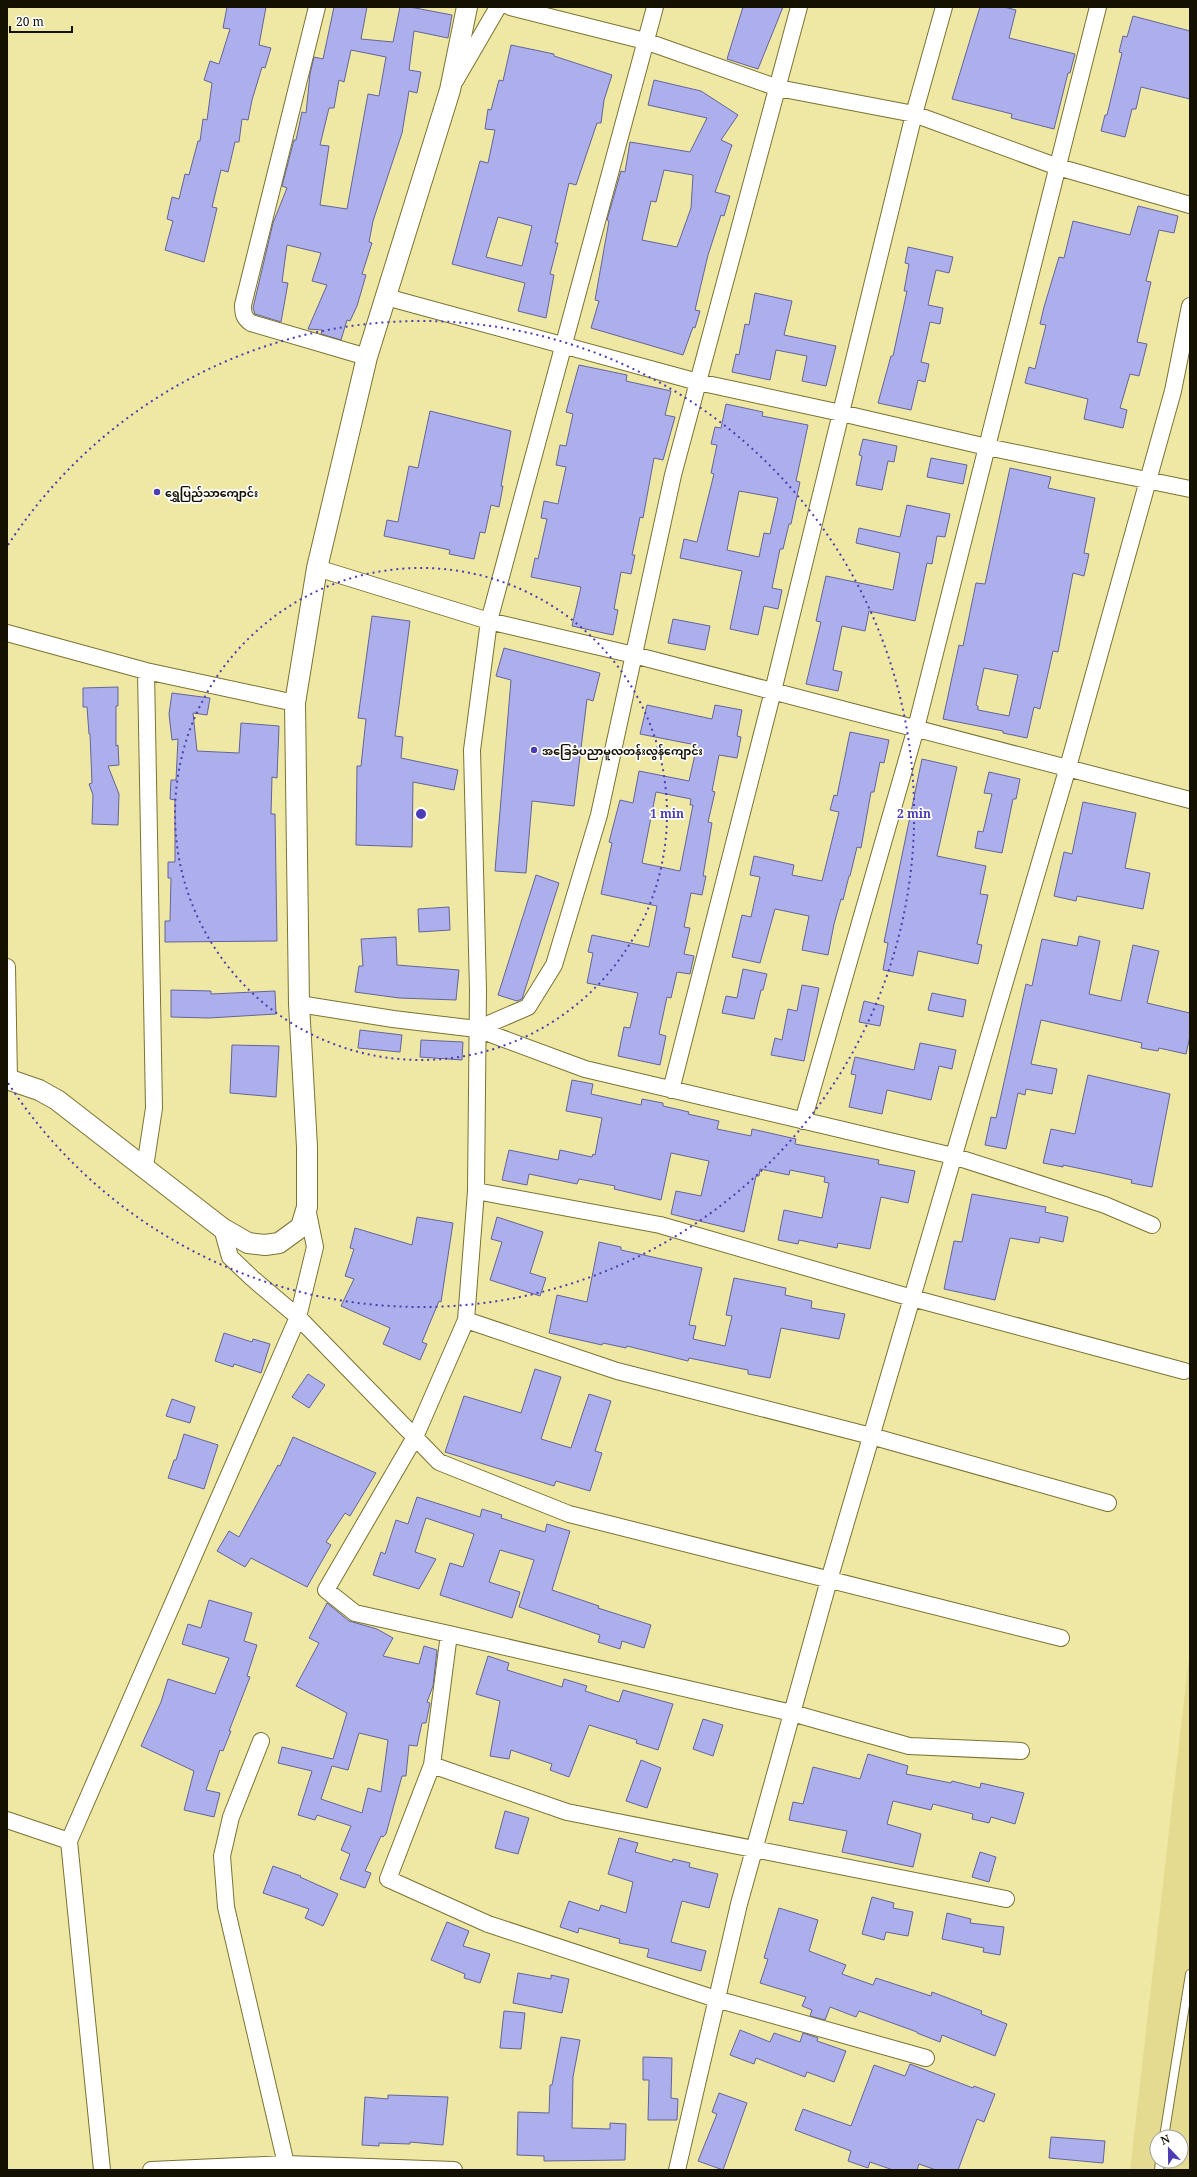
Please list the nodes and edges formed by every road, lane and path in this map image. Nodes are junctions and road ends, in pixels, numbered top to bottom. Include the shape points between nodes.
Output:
1 (316, 7) edge
2 (467, 7) edge
3 (498, 7) edge
4 (510, 7) edge
5 (655, 7) edge
6 (799, 7) edge
7 (944, 7) edge
8 (1098, 7) edge
9 (646, 41) junction
10 (778, 88) junction
11 (450, 90) junction
12 (914, 114) junction
13 (1058, 167) junction
14 (1190, 205) edge
15 (386, 298) junction
16 (1190, 306) edge
17 (563, 345) junction
18 (367, 357) junction
19 (698, 382) junction
20 (841, 413) junction
21 (987, 447) junction
22 (1149, 479) junction
23 (1190, 489) edge
24 (317, 568) junction
25 (489, 621) junction
26 (7, 633) edge
27 (634, 654) junction
28 (146, 671) junction
29 (773, 691) junction
30 (295, 703) junction
31 (916, 728) junction
32 (1068, 767) junction
33 (1190, 800) edge
34 (7, 967) edge
35 (299, 1004) junction
36 (477, 1029) junction
37 (8, 1079) edge
38 (671, 1090) junction
39 (803, 1121) junction
40 (953, 1156) junction
41 (145, 1167) junction
42 (476, 1191) junction
43 (307, 1207) junction
44 (1152, 1225) dead end
45 (222, 1228) junction
46 (912, 1298) junction
47 (298, 1317) junction
48 (466, 1320) junction
49 (1184, 1371) dead end
50 (871, 1436) junction
51 (415, 1438) junction
52 (1108, 1503) dead end
53 (829, 1580) junction
54 (449, 1634) junction
55 (1061, 1638) dead end
56 (792, 1712) junction
57 (261, 1741) dead end
58 (1021, 1751) dead end
59 (432, 1766) junction
60 (7, 1820) edge
61 (69, 1841) junction
62 (754, 1850) junction
63 (1006, 1899) dead end
64 (1190, 1974) edge
65 (716, 1999) junction
66 (926, 2058) dead end
67 (1165, 2129) edge
68 (286, 2167) edge
69 (102, 2170) edge
70 (151, 2170) edge
71 (446, 2170) edge
72 (677, 2170) edge

1 - 18 street via 243,312 244,318 251,324
2 - 11 street
3 - 11 street
4 - 9 street
5 - 9 street
6 - 10 street
7 - 12 street
8 - 13 street
9 - 10 street
9 - 17 street
10 - 12 street
10 - 19 street
11 - 15 street
12 - 13 street
12 - 20 street
13 - 14 street
13 - 21 street
15 - 17 street
15 - 18 street
16 - 22 street via 1174,391
17 - 19 street
17 - 25 street
18 - 24 street
19 - 20 street
19 - 27 street via 673,475
20 - 21 street
20 - 29 street
21 - 22 street
21 - 31 street
22 - 23 street
22 - 32 street
24 - 25 street
24 - 30 street
25 - 27 street
25 - 36 street via 472,750
26 - 28 street
27 - 29 street
27 - 36 street via 600,815 554,965 528,1007
28 - 30 street
28 - 41 street via 154,1108
29 - 31 street
29 - 38 street
30 - 35 street
31 - 32 street
31 - 39 street
32 - 33 street
32 - 40 street
34 - 37 street
35 - 36 street
35 - 43 street via 307,1147
36 - 38 street via 585,1069
36 - 42 street
37 - 41 street via 39,1090 57,1100
38 - 39 street
39 - 40 street
40 - 44 street via 1105,1205
40 - 46 street
41 - 45 street
42 - 46 street via 660,1226
42 - 48 street
43 - 45 street via 301,1227 279,1243 248,1243
43 - 47 street via 314,1247
45 - 47 street via 230,1257
46 - 49 street
46 - 50 street
47 - 51 street
47 - 61 street
48 - 50 street via 617,1371
48 - 51 street
50 - 52 street
50 - 53 street
51 - 53 street via 439,1462 569,1514
51 - 54 street via 326,1590 355,1613
53 - 55 street
53 - 56 street
54 - 56 street
54 - 59 street
56 - 58 street via 909,1746
56 - 62 street
57 - 68 street via 231,1817 222,1856 226,1907
59 - 62 street via 567,1812
59 - 65 street via 388,1879 488,1924
60 - 61 street
61 - 69 street
62 - 63 street
62 - 65 street
64 - 67 lane
65 - 66 street
65 - 72 street
68 - 70 street
68 - 71 street

